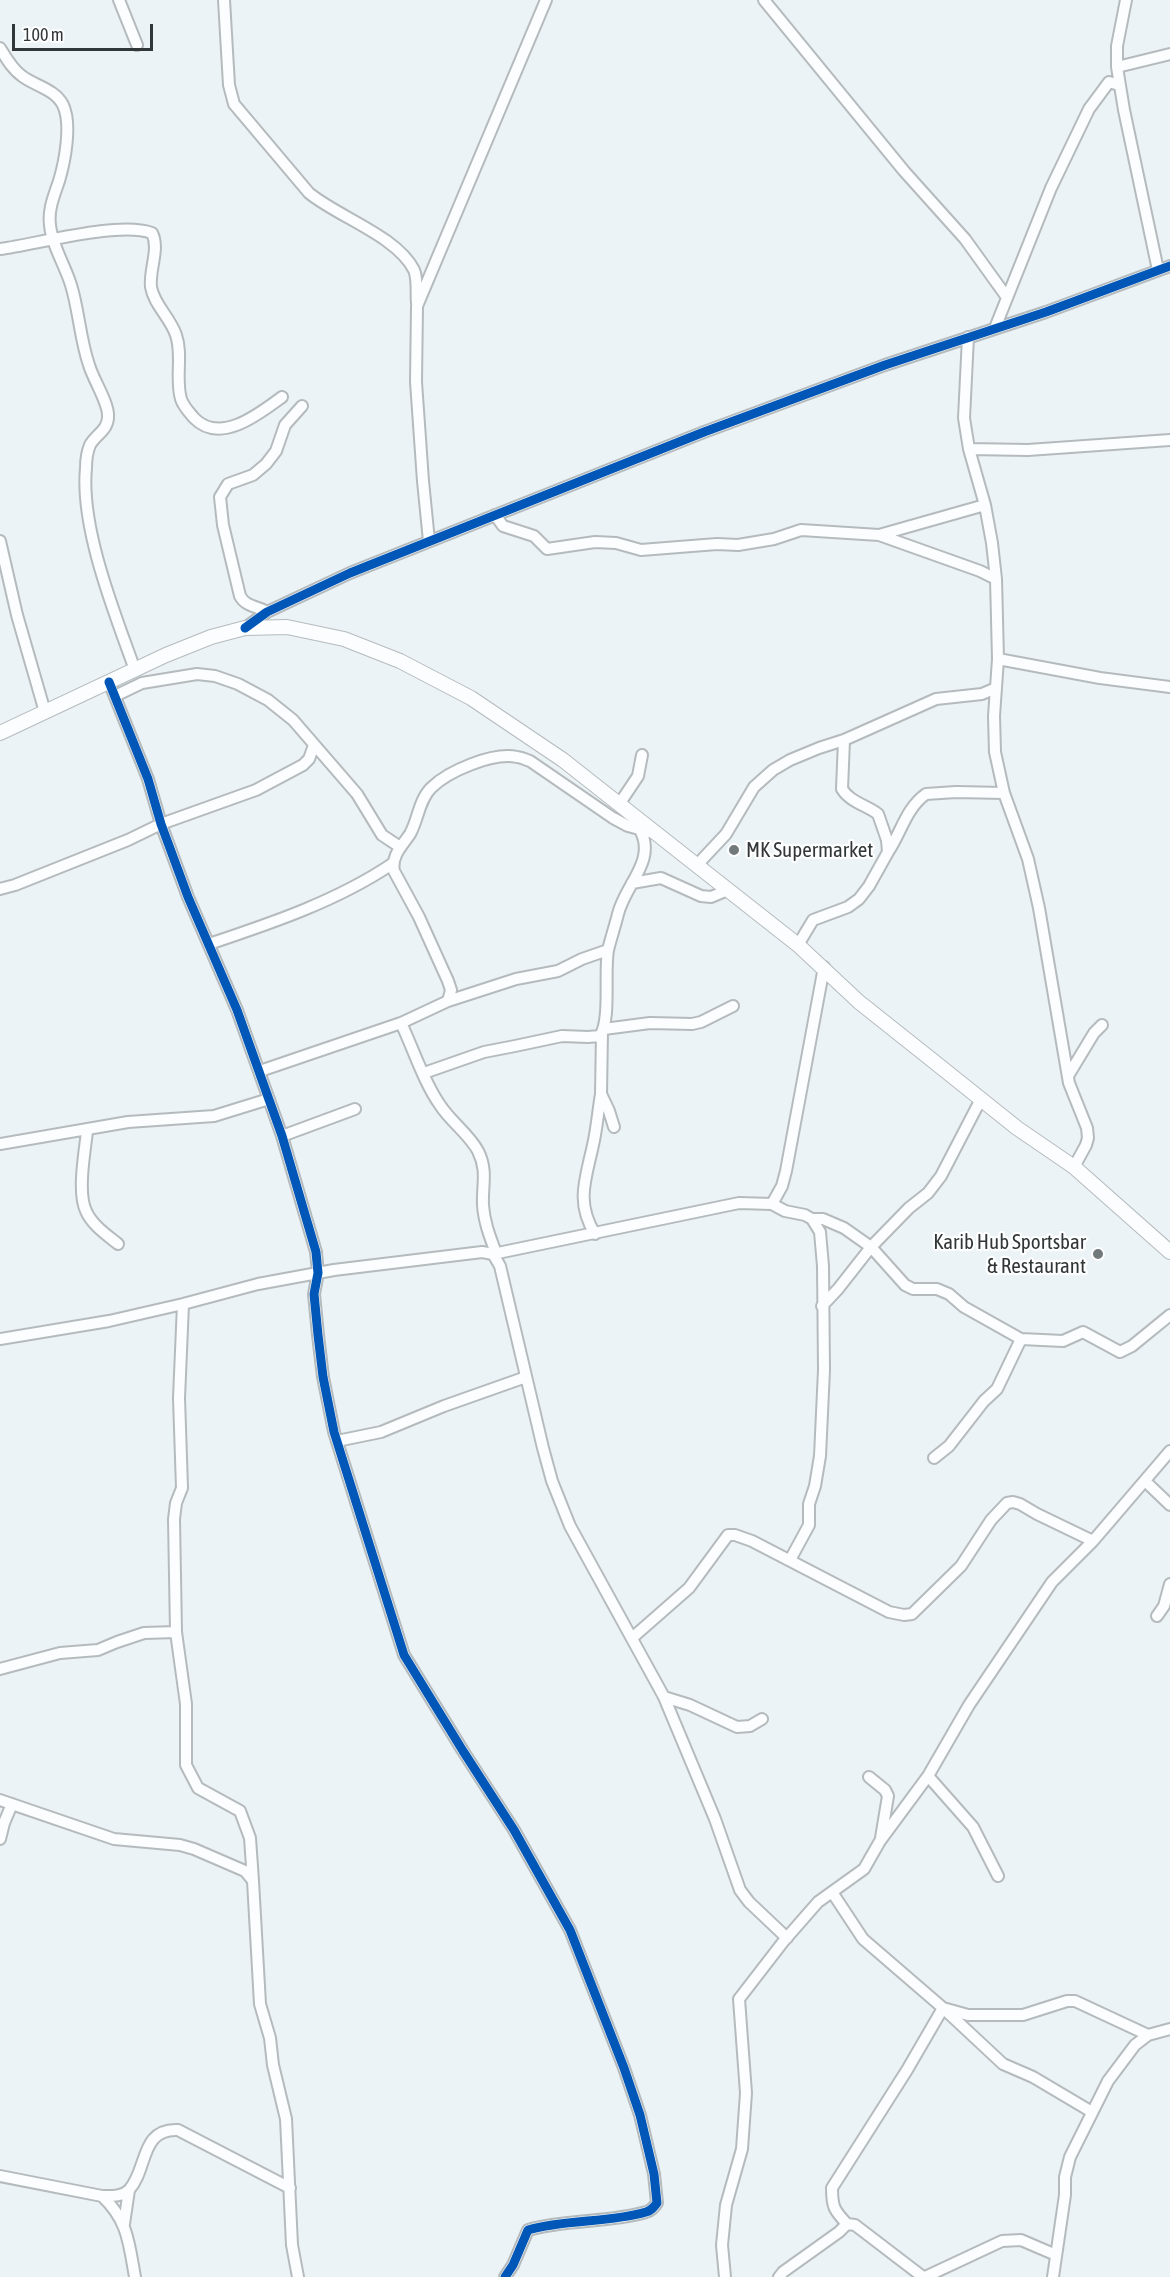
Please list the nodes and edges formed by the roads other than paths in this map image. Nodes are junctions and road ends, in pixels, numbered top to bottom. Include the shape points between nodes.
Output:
1 (119, 0) edge
2 (224, 0) edge
3 (546, 0) edge
4 (764, 0) edge
5 (1126, 0) edge
6 (137, 45) dead end
7 (0, 48) edge
8 (1170, 54) edge
9 (1117, 67) junction
10 (1119, 85) junction
11 (53, 241) junction
12 (0, 249) edge
13 (1170, 266) edge
14 (1158, 270) junction
15 (1006, 297) junction
16 (417, 306) junction
17 (995, 328) junction
18 (968, 337) junction
19 (282, 397) dead end
20 (302, 406) dead end
21 (1170, 440) edge
22 (969, 449) junction
23 (985, 505) junction
24 (495, 515) junction
25 (879, 535) junction
26 (0, 541) edge
27 (429, 541) junction
28 (996, 579) junction
29 (267, 612) junction
30 (245, 628) junction
31 (998, 659) junction
32 (135, 670) junction
33 (110, 682) junction
34 (1170, 687) edge
35 (996, 688) junction
36 (115, 696) junction
37 (45, 712) junction
38 (0, 733) edge
39 (844, 740) junction
40 (314, 745) junction
41 (642, 755) dead end
42 (1004, 793) junction
43 (620, 803) junction
44 (161, 824) junction
45 (640, 830) junction
46 (658, 834) junction
47 (400, 847) junction
48 (888, 852) junction
49 (392, 864) junction
50 (697, 865) junction
51 (632, 883) junction
52 (0, 889) edge
53 (728, 890) junction
54 (209, 944) junction
55 (798, 945) junction
56 (608, 950) junction
57 (824, 967) junction
58 (449, 996) junction
59 (733, 1006) dead end
60 (401, 1023) junction
61 (1102, 1025) dead end
62 (603, 1030) junction
63 (260, 1071) junction
64 (424, 1073) junction
65 (1068, 1076) junction
66 (601, 1094) junction
67 (269, 1099) junction
68 (981, 1099) junction
69 (355, 1109) dead end
70 (614, 1127) dead end
71 (87, 1131) junction
72 (282, 1136) junction
73 (0, 1144) edge
74 (1074, 1167) junction
75 (772, 1204) junction
76 (812, 1219) junction
77 (595, 1234) junction
78 (118, 1244) dead end
79 (871, 1247) junction
80 (1170, 1251) edge
81 (494, 1253) junction
82 (318, 1273) junction
83 (183, 1305) junction
84 (822, 1306) junction
85 (1170, 1315) edge
86 (0, 1339) edge
87 (1021, 1340) junction
88 (526, 1377) junction
89 (337, 1441) junction
90 (1170, 1451) edge
91 (934, 1458) dead end
92 (1145, 1481) junction
93 (1170, 1505) edge
94 (1093, 1541) junction
95 (790, 1560) junction
96 (1170, 1584) edge
97 (1157, 1616) dead end
98 (176, 1632) junction
99 (632, 1638) junction
100 (0, 1669) edge
101 (664, 1697) junction
102 (762, 1719) dead end
103 (928, 1776) junction
104 (869, 1778) dead end
105 (0, 1800) edge
106 (12, 1804) junction
107 (0, 1839) edge
108 (880, 1841) junction
109 (998, 1876) dead end
110 (253, 1881) junction
111 (832, 1892) junction
112 (787, 1938) junction
113 (943, 2008) junction
114 (1170, 2029) edge
115 (1148, 2035) junction
116 (1092, 2112) junction
117 (0, 2176) edge
118 (290, 2188) junction
119 (129, 2190) junction
120 (102, 2196) junction
121 (124, 2224) junction
122 (847, 2224) junction
123 (1056, 2255) junction
124 (135, 2277) edge
125 (298, 2277) edge
126 (505, 2277) edge
127 (725, 2277) edge
128 (778, 2277) edge
129 (924, 2277) edge
130 (1053, 2277) edge

1 - 6 street
2 - 16 street via 229,85 234,104 309,193 397,250 414,271
3 - 16 street
4 - 15 street via 965,239
5 - 9 street
7 - 11 street via 21,76 51,92 64,107 66,151 49,214
8 - 9 street
9 - 10 street
10 - 14 street
10 - 15 street via 1109,82 1089,109
11 - 12 street
11 - 19 street via 110,231 152,233 152,290 176,335 180,398 204,426 213,430 233,425 261,413
11 - 32 street via 71,284 88,362 109,414 105,430 88,453 88,507 109,595
13 - 14 street
14 - 17 street
15 - 17 street
16 - 27 street via 416,382
17 - 18 street
18 - 22 street via 963,393
18 - 24 street via 715,428
20 - 29 street via 285,425 276,451 266,464 253,475 228,484 220,497 240,596 244,602
21 - 22 street via 1028,450
22 - 23 street
23 - 25 street
23 - 28 street
24 - 25 street via 503,526 529,533 543,547 553,550 595,542 640,550 738,545 801,530
24 - 27 street
25 - 28 street
26 - 37 street
27 - 29 street
28 - 31 street
29 - 30 street
30 - 32 main road via 211,637
30 - 43 main road via 286,627 344,639 425,672 545,747
31 - 34 street
31 - 35 street
32 - 33 main road
33 - 36 street
33 - 37 main road
35 - 39 street via 982,694 936,699
35 - 42 street via 995,752
36 - 40 street via 142,683 197,674 214,676 268,700 293,720
36 - 44 street
37 - 38 main road
39 - 48 street via 842,789 878,814
39 - 50 street via 773,770 754,787 726,834
40 - 44 street via 303,765 281,778
40 - 47 street via 357,794 382,835
41 - 43 street via 638,776
42 - 48 street via 926,794 907,815
42 - 65 street via 1037,899
43 - 46 main road
44 - 52 street
44 - 54 street
45 - 46 street
45 - 47 street via 613,818 530,762 517,756 495,757 451,774 432,787
45 - 51 street via 645,839 645,856
46 - 50 main road
47 - 49 street
48 - 55 street via 859,899 813,920
49 - 54 street via 304,910
49 - 58 street via 419,917
50 - 53 main road
51 - 53 street via 661,878 711,897
51 - 56 street via 620,904
53 - 55 main road
54 - 63 street
55 - 57 main road
56 - 58 street via 558,971
56 - 62 street
57 - 68 main road via 859,1002
57 - 75 street via 786,1171
58 - 60 street
59 - 62 street via 692,1024 650,1023
60 - 63 street
60 - 64 street
61 - 65 street
62 - 64 street via 600,1036 562,1036 484,1052
62 - 66 street
63 - 67 street
64 - 81 street via 440,1107 480,1156 485,1181 484,1222
65 - 74 street via 1088,1138
66 - 70 street
66 - 77 street via 583,1194 586,1220
67 - 71 street via 214,1116 128,1122
67 - 72 street
68 - 74 main road
68 - 79 street via 941,1176
69 - 72 street
71 - 73 street
71 - 78 street via 85,1210
72 - 82 street via 316,1251
74 - 80 main road
75 - 76 street
75 - 77 street via 740,1203
76 - 79 street via 844,1228
76 - 84 street via 820,1232
77 - 81 street
79 - 84 street
79 - 87 street via 905,1285 949,1294
81 - 82 street
81 - 88 street via 501,1266
82 - 83 street via 236,1289
82 - 89 street via 314,1294 318,1335
83 - 86 street
83 - 98 street via 179,1398 182,1488 174,1520
84 - 95 street via 820,1456 809,1504 809,1525
85 - 87 street via 1120,1352 1083,1332 1063,1341
87 - 91 street via 997,1389
88 - 89 street via 381,1432
88 - 99 street via 552,1481 570,1526
89 - 126 street via 404,1655 514,1830 570,1930 624,2068 654,2174 657,2203 653,2209 528,2229
90 - 92 street
92 - 93 street
92 - 94 street
94 - 95 street via 1020,1504 1007,1503 961,1566 912,1614 904,1615 890,1612
94 - 103 street via 1052,1582 969,1705
95 - 99 street via 752,1541 728,1535 689,1588
96 - 97 street
98 - 100 street via 144,1633 98,1650 60,1653
98 - 110 street via 186,1704 186,1765 198,1788 240,1811 250,1838
99 - 101 street
101 - 102 street via 737,1727 750,1726
101 - 112 street via 740,1890
103 - 108 street
103 - 109 street via 973,1827
104 - 108 street via 888,1796
105 - 106 street
106 - 107 street
106 - 110 street via 114,1839 194,1849 245,1871
108 - 111 street via 864,1869
110 - 118 street via 260,2004 286,2119
111 - 112 street via 818,1902
111 - 113 street via 863,1939
112 - 127 street via 740,1999 746,2093 742,2149 726,2205 722,2245
113 - 115 street via 968,2015 1023,2015 1075,2001
113 - 116 street via 1003,2064
113 - 122 street via 832,2188 835,2211
114 - 115 street
115 - 116 street via 1135,2045 1108,2081
116 - 123 street via 1070,2157
117 - 120 street
118 - 119 street via 178,2130 168,2129 153,2140
118 - 125 street via 292,2246
119 - 120 street via 118,2196
119 - 121 street
120 - 121 street
121 - 124 street
122 - 128 street
122 - 129 street via 855,2225
123 - 129 street via 1021,2240 1002,2241
123 - 130 street

